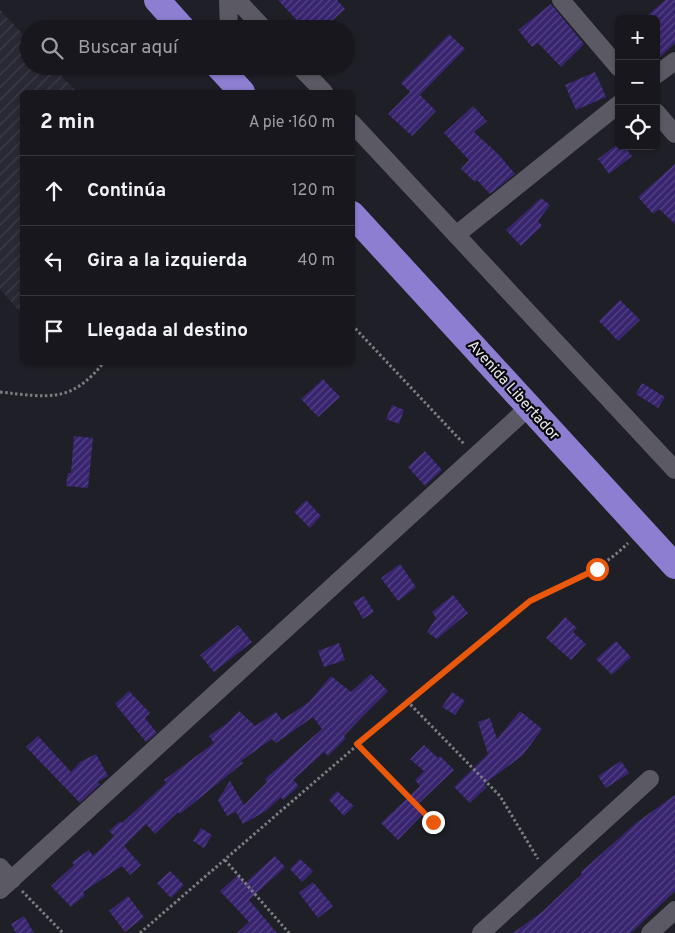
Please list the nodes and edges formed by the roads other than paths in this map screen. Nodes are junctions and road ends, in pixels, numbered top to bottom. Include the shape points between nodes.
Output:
1 (157, 0) edge
2 (228, 0) edge
3 (238, 0) edge
4 (561, 0) edge
5 (175, 20) edge
6 (229, 20) edge
7 (256, 20) edge
8 (675, 61) edge
9 (615, 63) edge
10 (660, 72) edge
11 (308, 75) edge
12 (322, 90) edge
13 (618, 105) edge
14 (660, 117) edge
15 (355, 127) edge
16 (675, 134) edge
17 (355, 217) edge
18 (456, 235) junction
19 (529, 407) junction
20 (675, 470) edge
21 (675, 566) edge
22 (650, 779) dead end
23 (4, 879) edge
24 (675, 910) edge
25 (481, 933) edge
26 (650, 933) edge

1 - 5 highway
2 - 6 street
3 - 7 street
4 - 9 street
8 - 10 street
11 - 12 street
13 - 18 street
14 - 16 street
15 - 18 street
17 - 19 highway, Avenida Libertador
18 - 20 street
19 - 21 highway, Avenida Libertador
19 - 23 street
22 - 25 street
24 - 26 street

